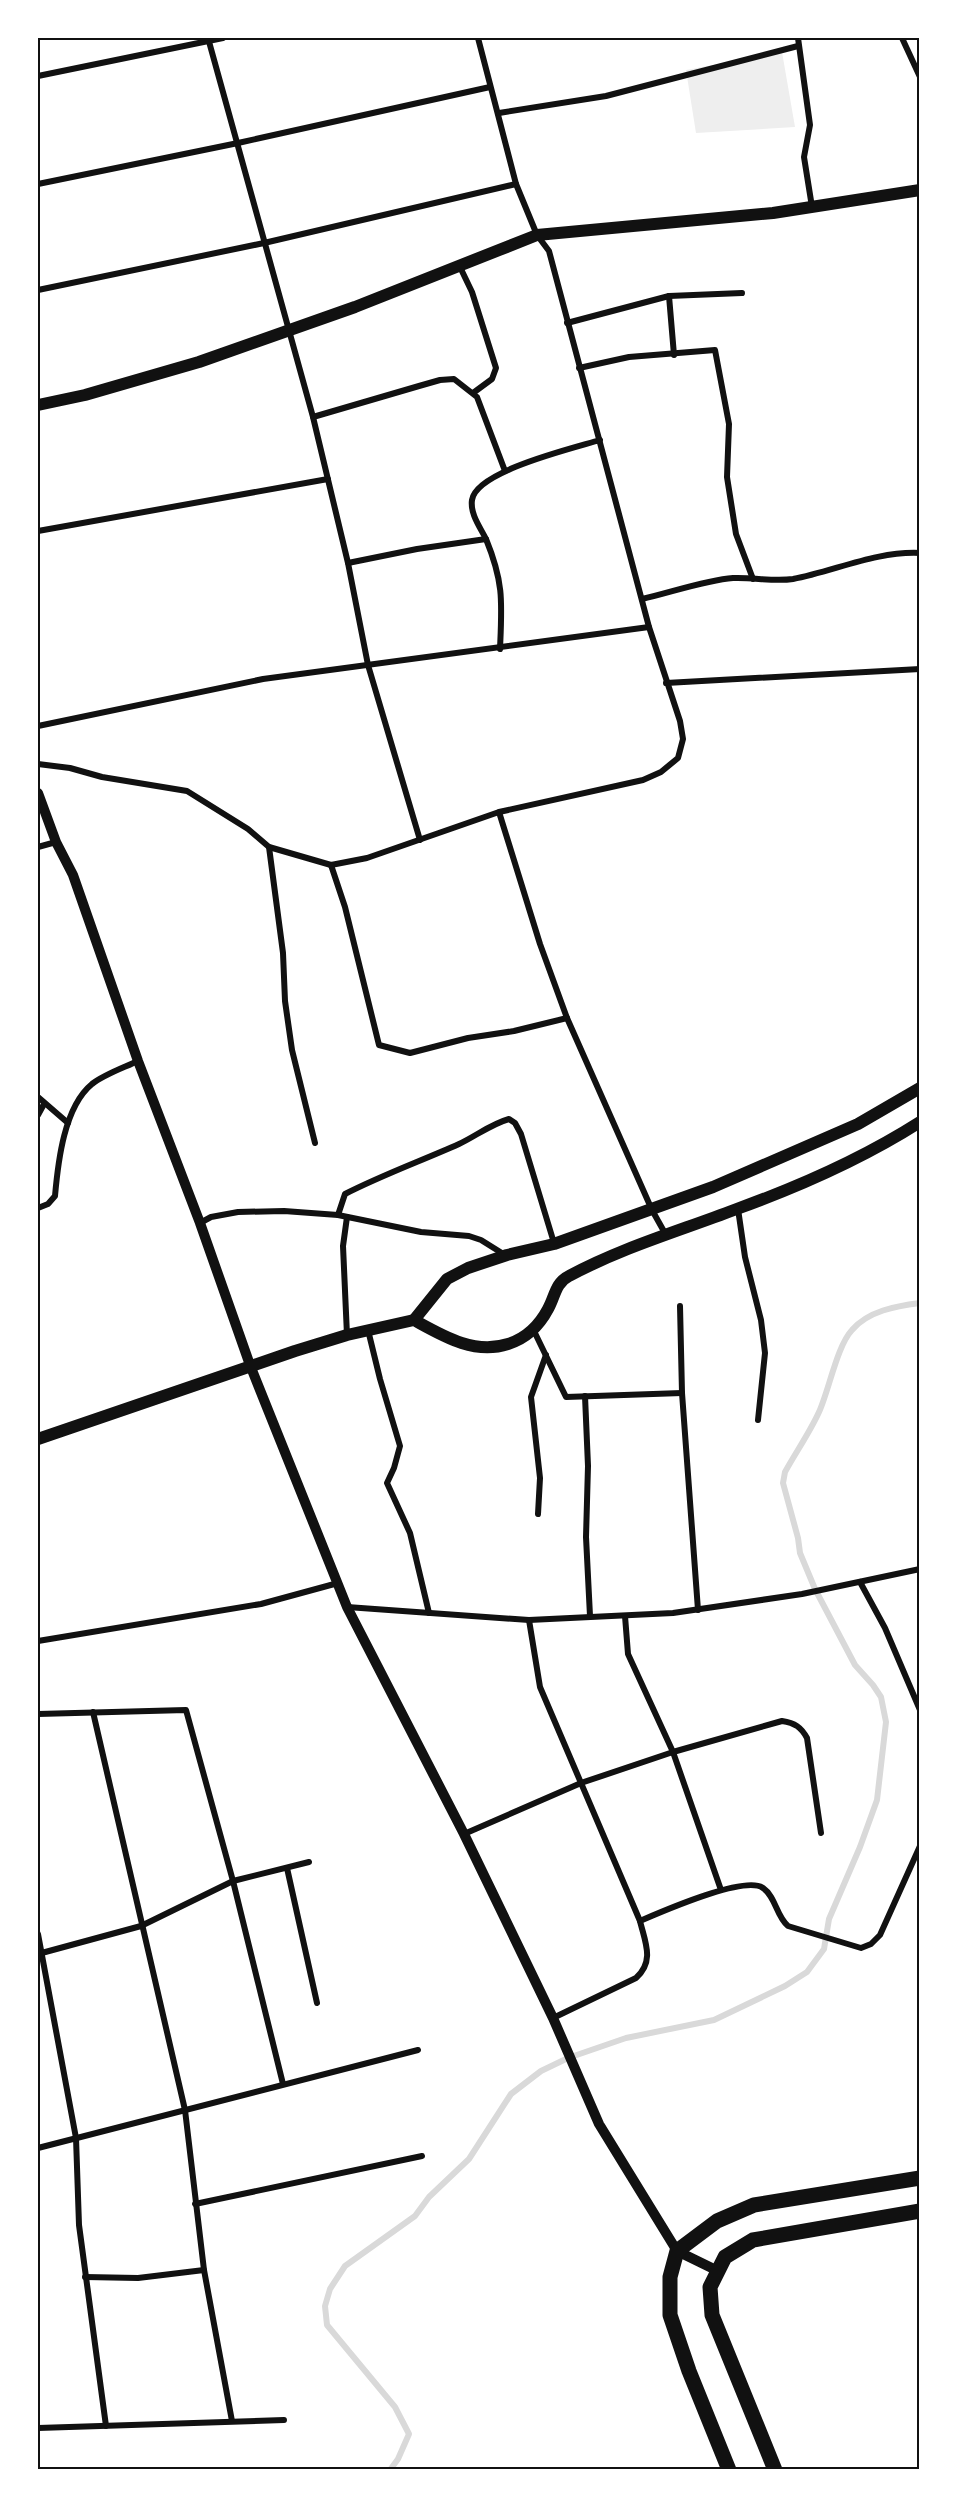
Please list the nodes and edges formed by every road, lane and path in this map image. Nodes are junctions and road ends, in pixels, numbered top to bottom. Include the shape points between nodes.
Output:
1 (223, 38) edge
2 (478, 38) edge
3 (798, 38) edge
4 (902, 38) edge
5 (209, 39) edge
6 (798, 46) junction
7 (920, 58) edge
8 (912, 59) junction
9 (38, 76) edge
10 (920, 77) edge
11 (490, 87) junction
12 (499, 113) junction
13 (238, 143) junction
14 (38, 184) edge
15 (516, 184) junction
16 (920, 190) edge
17 (812, 207) junction
18 (537, 235) junction
19 (264, 243) junction
20 (460, 267) junction
21 (38, 290) edge
22 (742, 293) dead end
23 (669, 296) junction
24 (567, 323) junction
25 (288, 331) junction
26 (674, 355) junction
27 (579, 368) junction
28 (473, 393) junction
29 (38, 405) edge
30 (313, 417) junction
31 (600, 440) junction
32 (505, 471) junction
33 (328, 479) junction
34 (38, 531) edge
35 (486, 539) junction
36 (920, 553) edge
37 (348, 563) junction
38 (753, 579) junction
39 (642, 599) junction
40 (649, 627) junction
41 (500, 649) junction
42 (368, 665) junction
43 (920, 669) edge
44 (666, 682) junction
45 (38, 726) edge
46 (38, 764) edge
47 (38, 793) edge
48 (499, 812) junction
49 (420, 840) junction
50 (56, 842) junction
51 (269, 847) junction
52 (38, 848) edge
53 (331, 865) junction
54 (567, 1018) junction
55 (138, 1061) junction
56 (920, 1088) edge
57 (38, 1097) edge
58 (44, 1104) junction
59 (38, 1115) edge
60 (920, 1122) edge
61 (68, 1123) junction
62 (315, 1143) dead end
63 (38, 1208) edge
64 (738, 1209) junction
65 (652, 1210) junction
66 (338, 1215) junction
67 (346, 1217) junction
68 (200, 1223) junction
69 (666, 1235) junction
70 (554, 1244) junction
71 (507, 1256) junction
72 (680, 1306) dead end
73 (414, 1320) junction
74 (369, 1330) junction
75 (534, 1331) junction
76 (347, 1335) junction
77 (546, 1355) junction
78 (250, 1365) junction
79 (682, 1393) junction
80 (585, 1396) junction
81 (759, 1420) dead end
82 (38, 1439) edge
83 (538, 1514) dead end
84 (920, 1569) edge
85 (860, 1582) junction
86 (338, 1583) junction
87 (347, 1607) junction
88 (698, 1610) junction
89 (429, 1613) junction
90 (590, 1616) junction
91 (625, 1616) junction
92 (529, 1620) junction
93 (38, 1641) edge
94 (920, 1710) edge
95 (93, 1712) junction
96 (38, 1714) edge
97 (673, 1752) junction
98 (581, 1783) junction
99 (821, 1833) dead end
100 (464, 1834) junction
101 (920, 1846) edge
102 (309, 1862) dead end
103 (287, 1868) junction
104 (233, 1881) junction
105 (721, 1890) junction
106 (640, 1921) junction
107 (141, 1926) junction
108 (38, 1934) edge
109 (40, 1953) edge
110 (317, 2003) dead end
111 (553, 2018) junction
112 (418, 2050) dead end
113 (283, 2084) junction
114 (185, 2110) junction
115 (76, 2138) junction
116 (38, 2148) edge
117 (422, 2157) dead end
118 (920, 2178) edge
119 (195, 2204) junction
120 (920, 2211) edge
121 (677, 2251) junction
122 (204, 2270) junction
123 (718, 2271) junction
124 (84, 2277) junction
125 (284, 2420) dead end
126 (232, 2421) junction
127 (106, 2426) junction
128 (38, 2428) edge
129 (729, 2469) edge
130 (775, 2469) edge

1 - 5 street
2 - 11 street
3 - 6 street
4 - 8 street
5 - 9 street
5 - 13 street
6 - 12 street via 606,96
6 - 17 street via 810,125 804,157
7 - 8 street
8 - 10 street
11 - 12 street
11 - 13 street
12 - 15 street
13 - 14 street
13 - 19 street
15 - 18 street
15 - 19 street
16 - 17 main road
17 - 18 main road
18 - 20 main road
18 - 24 street via 549,251
19 - 21 street
19 - 25 street
20 - 25 main road
20 - 28 street via 496,368 492,379
22 - 23 street
23 - 24 street
23 - 26 street
24 - 27 street
25 - 29 main road via 199,362
25 - 30 street
26 - 27 street via 629,357
26 - 38 street via 715,350 729,423 728,477 736,534
27 - 31 street
28 - 30 street via 454,379 440,380
28 - 32 street
30 - 33 street
31 - 32 street
31 - 39 street
32 - 35 street via 476,489 472,498 471,510
33 - 34 street
33 - 37 street
35 - 37 street
35 - 41 street via 500,579
36 - 38 street via 865,560 792,579
37 - 42 street
38 - 39 street via 731,578
39 - 40 street
40 - 41 street
40 - 44 street
41 - 42 street
42 - 45 street via 263,679
42 - 49 street
43 - 44 street
44 - 48 street via 683,739 678,758 661,772 643,780
46 - 51 street via 187,791 248,828
47 - 50 street
48 - 49 street
48 - 54 street
49 - 53 street
50 - 52 street
50 - 55 street via 74,875
51 - 53 street
51 - 62 street via 292,1050
53 - 54 street via 379,1045 410,1053
54 - 65 street
55 - 61 street via 91,1085
55 - 68 street
56 - 65 main road via 858,1124
57 - 58 street
58 - 59 street
58 - 61 street
60 - 64 main road via 846,1162
61 - 63 street via 58,1165 56,1196
64 - 69 main road
64 - 81 street via 765,1353
65 - 69 street
65 - 70 main road
66 - 67 street
66 - 68 street via 238,1212 211,1216
66 - 70 street via 345,1194 509,1119 521,1134
67 - 71 street via 421,1232 470,1236
67 - 76 street via 343,1246
68 - 78 street
69 - 75 main road via 602,1258 560,1281
70 - 71 main road
71 - 73 main road via 447,1279
72 - 79 street
73 - 74 main road
73 - 75 main road via 448,1339 487,1348 509,1344
74 - 76 main road
74 - 89 street via 400,1446 387,1483 410,1533
75 - 77 street
76 - 78 main road
77 - 80 street via 566,1397
77 - 83 street via 531,1397 540,1478
78 - 82 main road
78 - 86 street
79 - 80 street
79 - 88 street
80 - 90 street
84 - 85 street
85 - 88 street
85 - 94 street via 885,1628
86 - 87 street
86 - 93 street via 261,1604
87 - 89 street
87 - 100 street
88 - 91 street
89 - 92 street
90 - 91 street
90 - 92 street
91 - 97 street via 628,1654
92 - 98 street via 540,1688
95 - 96 street
95 - 104 street via 186,1710
95 - 107 street
97 - 98 street
97 - 99 street via 782,1721 793,1723 807,1738
97 - 105 street
98 - 100 street
98 - 106 street
100 - 111 street
101 - 105 street via 880,1935 871,1944 856,1947 788,1926 764,1888 751,1885
102 - 103 street
103 - 104 street
103 - 110 street
104 - 107 street
104 - 113 street
105 - 106 street
106 - 111 street via 648,1951 643,1971
107 - 109 street
107 - 114 street
108 - 109 street
109 - 115 street
111 - 121 street via 599,2124
112 - 113 street
113 - 114 street
114 - 115 street
114 - 119 street
115 - 116 street
115 - 124 street
117 - 119 street
118 - 121 main road via 754,2205 717,2221
119 - 122 street
120 - 123 main road via 753,2240 725,2257
121 - 123 street
121 - 129 main road via 670,2277 670,2315
122 - 124 street via 138,2278
122 - 126 street
123 - 130 main road via 710,2287 712,2315
124 - 127 street
125 - 126 street
126 - 127 street
127 - 128 street

